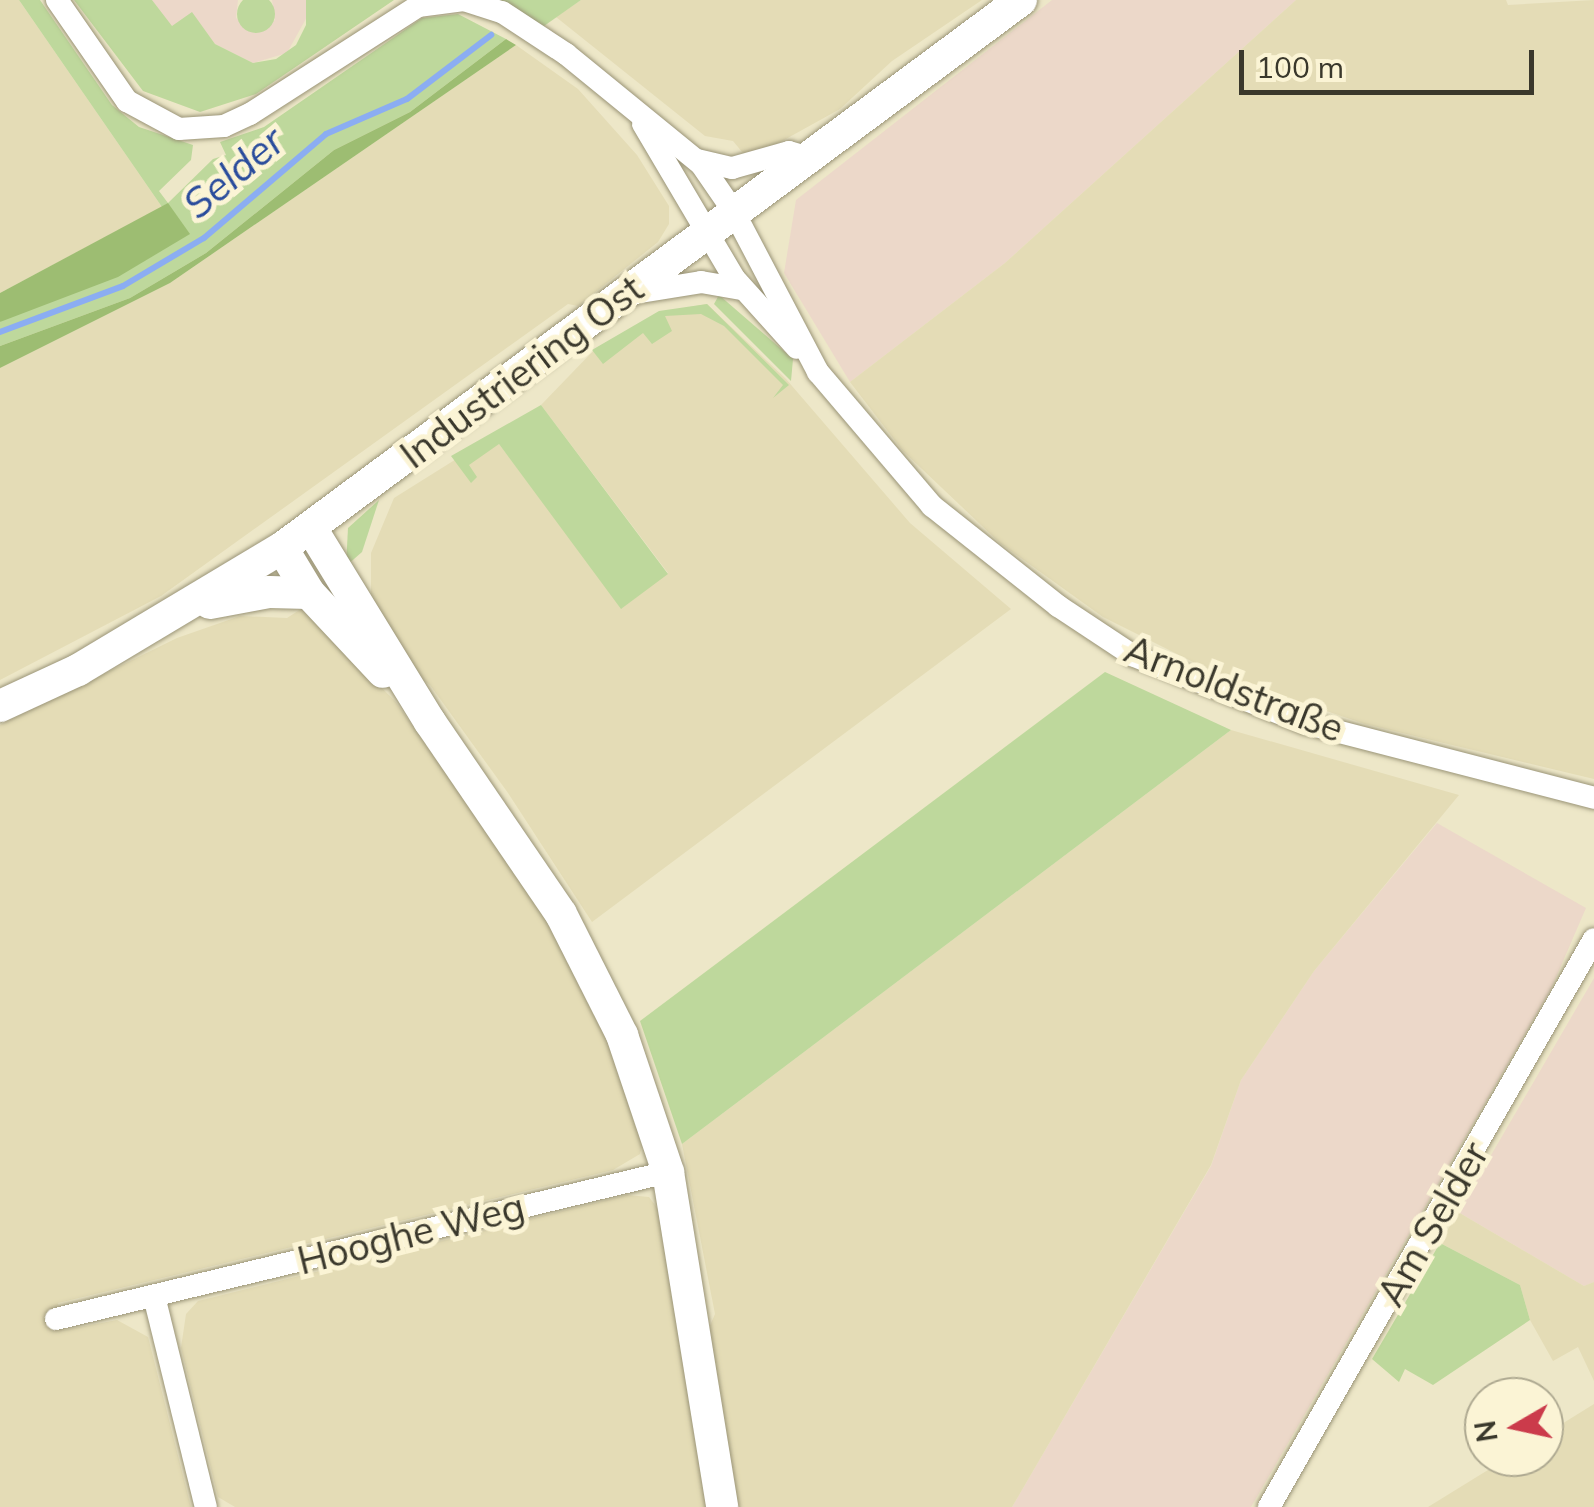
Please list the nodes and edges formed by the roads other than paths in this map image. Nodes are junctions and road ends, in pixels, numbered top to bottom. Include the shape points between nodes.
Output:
1 (57, 0) edge
2 (1021, 0) edge
3 (636, 113) junction
4 (807, 157) junction
5 (697, 160) junction
6 (721, 222) junction
7 (742, 288) junction
8 (628, 294) junction
9 (804, 353) junction
10 (311, 528) junction
11 (282, 548) junction
12 (309, 593) junction
13 (188, 608) junction
14 (0, 706) edge
15 (430, 722) junction
16 (1594, 798) edge
17 (1594, 939) edge
18 (668, 1172) junction
19 (154, 1296) junction
20 (56, 1318) dead end
21 (206, 1507) edge
22 (722, 1507) edge
23 (1269, 1507) edge

1 - 3 street via 127,101 180,129 224,126 250,114 394,17 441,1 485,5 520,22
2 - 4 street, Industriering Ost
3 - 5 street
3 - 6 street
4 - 5 street via 789,152 732,168
4 - 6 street, Industriering Ost
5 - 6 street
6 - 7 street, Arnoldstraße
6 - 8 street, Industriering Ost
6 - 9 street, Arnoldstraße
7 - 8 street via 701,282
7 - 9 street, Arnoldstraße
8 - 10 street, Industriering Ost
9 - 16 street, Arnoldstraße via 932,506 994,559 1132,654 1305,722
10 - 11 street, Industriering Ost
10 - 15 street
11 - 12 street
11 - 13 street, Industriering Ost
12 - 13 street via 269,592
12 - 15 street
13 - 14 street, Industriering Ost
15 - 18 street via 584,958 638,1078
17 - 23 street, Am Selder
18 - 19 street, Hooghe Weg
18 - 22 street
19 - 20 street, Hooghe Weg
19 - 21 street

